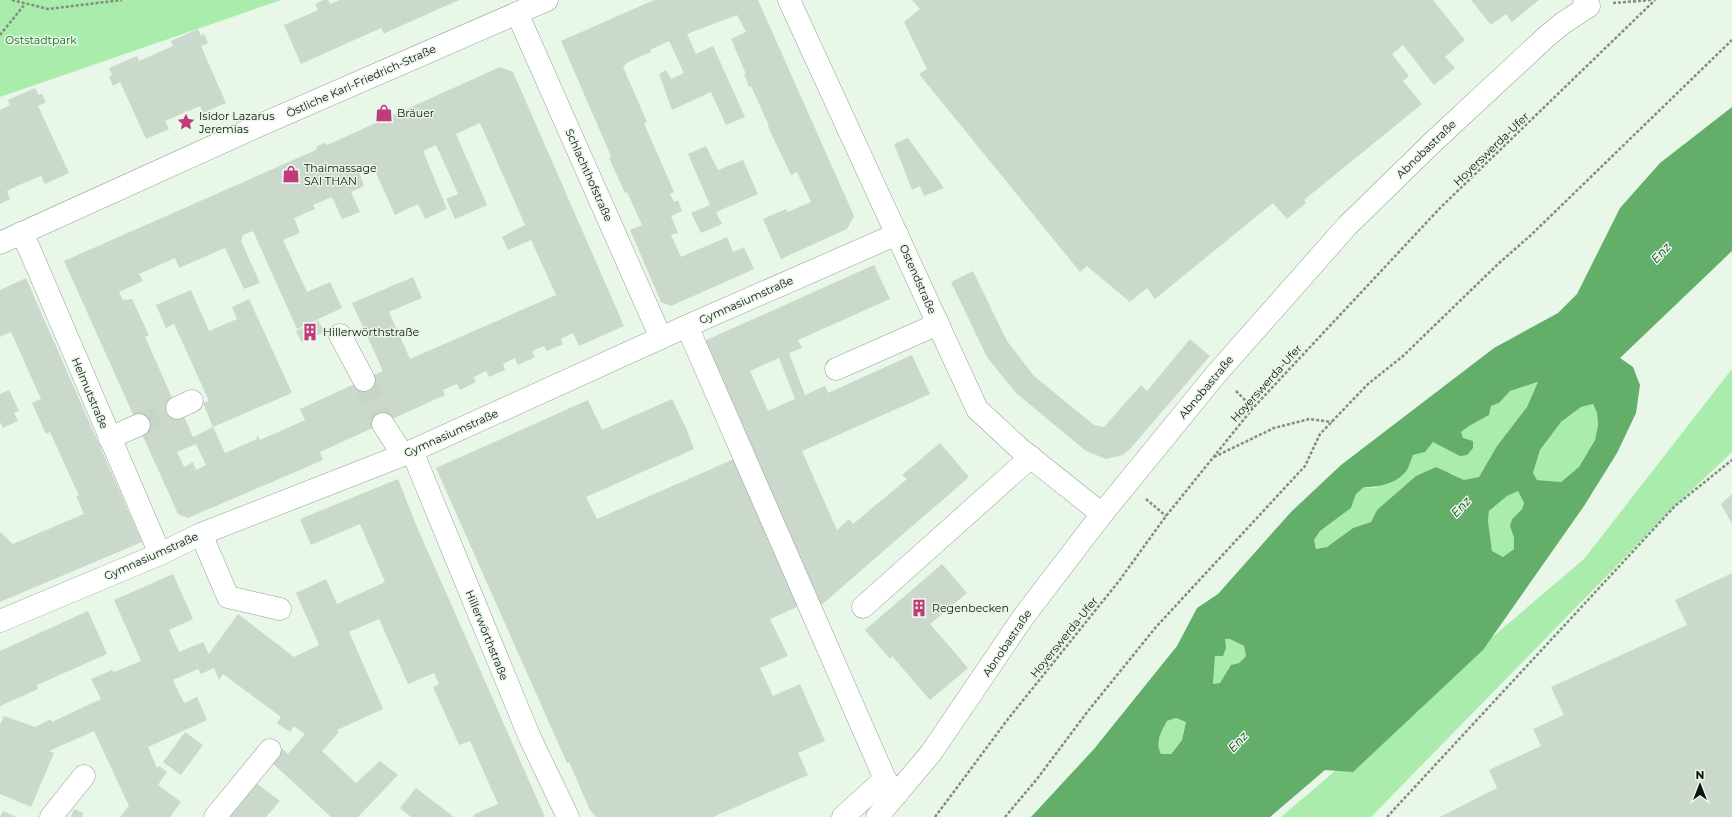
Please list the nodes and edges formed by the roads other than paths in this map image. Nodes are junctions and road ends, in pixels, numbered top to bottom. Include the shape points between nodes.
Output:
1 (547, 0) edge
2 (790, 0) edge
3 (1586, 3) edge
4 (517, 13) junction
5 (21, 233) junction
6 (897, 234) junction
7 (0, 243) edge
8 (938, 324) junction
9 (687, 326) junction
10 (340, 335) dead end
11 (661, 338) junction
12 (836, 369) dead end
13 (364, 380) tunnel mouth
14 (383, 424) tunnel mouth
15 (139, 425) tunnel mouth
16 (109, 438) junction
17 (407, 453) junction
18 (1031, 457) junction
19 (1102, 514) junction
20 (202, 534) junction
21 (160, 554) junction
22 (863, 607) dead end
23 (280, 609) dead end
24 (0, 621) edge
25 (270, 750) dead end
26 (84, 776) dead end
27 (891, 786) junction
28 (51, 817) edge
29 (215, 817) edge
30 (568, 817) edge
31 (843, 817) edge
32 (877, 817) edge

1 - 4 street, Östliche Karl-Friedrich-Straße
2 - 6 street, Ostendstraße
3 - 19 street, Abnobastraße via 1433,142 1347,226 1217,373
4 - 5 street, Östliche Karl-Friedrich-Straße
4 - 11 street, Schlachthofstraße
5 - 7 street, Östliche Karl-Friedrich-Straße
5 - 16 street, Helmutstraße
6 - 8 street, Ostendstraße
6 - 9 street, Gymnasiumstraße
8 - 12 street
8 - 18 street, Ostendstraße via 977,409
9 - 11 street, Gymnasiumstraße
9 - 27 street
10 - 13 street
11 - 17 street, Gymnasiumstraße
14 - 17 street, Hillerwörthstraße
15 - 16 street
16 - 21 street, Helmutstraße
17 - 20 street, Gymnasiumstraße
17 - 30 street, Hillerwörthstraße via 530,738
18 - 19 street, Ostendstraße
18 - 22 street
19 - 27 street, Abnobastraße via 1024,616 931,753
20 - 21 street, Gymnasiumstraße
20 - 23 street via 228,597
21 - 24 street, Gymnasiumstraße
25 - 29 street
26 - 28 street
27 - 31 street
27 - 32 street, Abnobastraße

